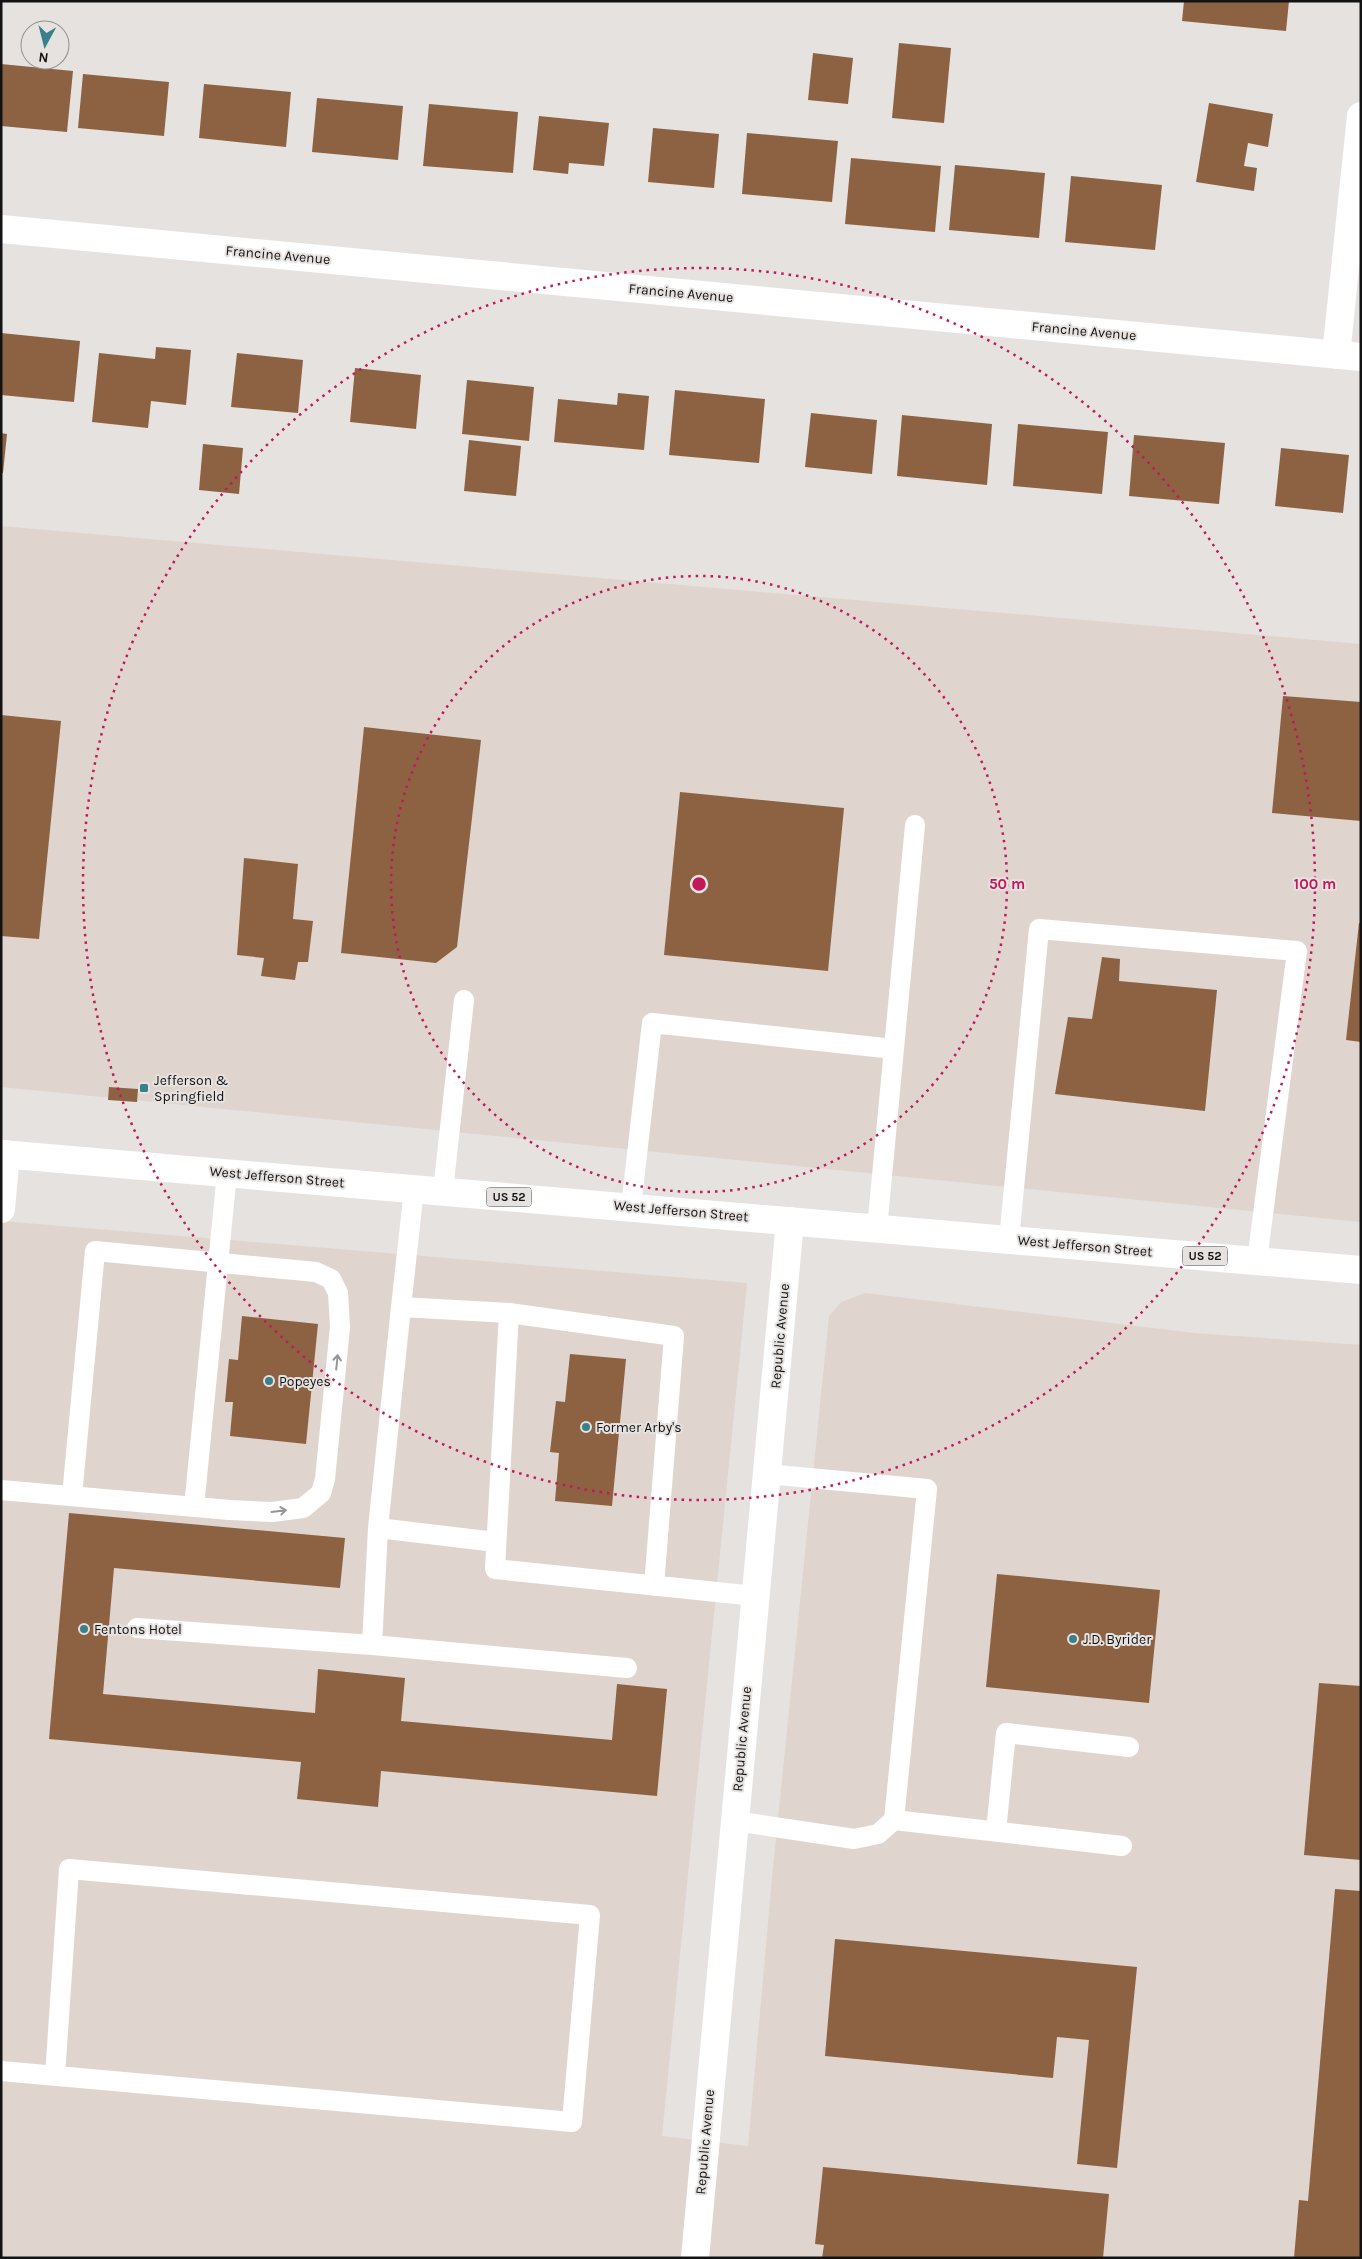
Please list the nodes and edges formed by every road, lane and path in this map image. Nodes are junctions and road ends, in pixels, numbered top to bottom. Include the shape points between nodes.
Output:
1 (1361, 116) edge
2 (1, 229) edge
3 (1348, 356) edge
4 (915, 825) dead end
5 (464, 1000) dead end
6 (894, 1049) junction
7 (4, 1154) edge
8 (227, 1173) junction
9 (414, 1189) junction
10 (443, 1191) junction
11 (631, 1207) junction
12 (1, 1209) edge
13 (790, 1220) junction
14 (877, 1228) junction
15 (1009, 1240) junction
16 (1256, 1261) junction
17 (218, 1262) junction
18 (1361, 1270) edge
19 (401, 1307) junction
20 (509, 1313) junction
21 (767, 1474) junction
22 (1, 1490) edge
23 (72, 1496) junction
24 (194, 1507) junction
25 (378, 1528) junction
26 (496, 1542) junction
27 (654, 1586) junction
28 (756, 1596) junction
29 (137, 1628) dead end
30 (372, 1645) junction
31 (627, 1668) dead end
32 (1129, 1747) dead end
33 (894, 1820) junction
34 (735, 1821) junction
35 (996, 1832) junction
36 (1122, 1846) dead end
37 (1, 2071) edge
38 (55, 2076) junction
39 (694, 2258) edge

1 - 3 street
2 - 3 street, Francine Avenue
4 - 6 lane
5 - 10 lane
6 - 11 lane via 652,1024
6 - 14 lane
7 - 8 street, West Jefferson Street / US 52
7 - 12 street
8 - 9 street, West Jefferson Street / US 52
8 - 17 lane
9 - 10 street, West Jefferson Street / US 52
9 - 19 lane
10 - 11 street, West Jefferson Street / US 52
11 - 13 street, West Jefferson Street / US 52
13 - 14 street, West Jefferson Street / US 52
13 - 21 street, Republic Avenue
14 - 15 street, West Jefferson Street / US 52
15 - 16 street, West Jefferson Street / US 52
15 - 16 lane via 1039,929 1297,951
16 - 18 street, West Jefferson Street / US 52
17 - 23 lane via 95,1251
17 - 24 lane
24 -> 17 lane via 272,1512 303,1508 321,1493 340,1327 338,1293 331,1279 316,1272
19 - 20 lane
19 - 25 lane
20 - 26 lane
20 - 27 lane via 674,1336
21 - 28 street, Republic Avenue
21 - 33 lane via 927,1489
22 - 23 lane
23 - 24 lane
25 - 26 lane
25 - 30 lane
26 - 27 lane via 495,1569
27 - 28 lane
28 - 34 street, Republic Avenue
29 - 30 lane
30 - 31 lane
32 - 35 lane via 1006,1733
33 - 34 lane via 878,1834 854,1839
33 - 35 lane
34 - 39 street, Republic Avenue
35 - 36 lane
37 - 38 lane
38 - 38 lane via 572,2122 590,1916 69,1869

